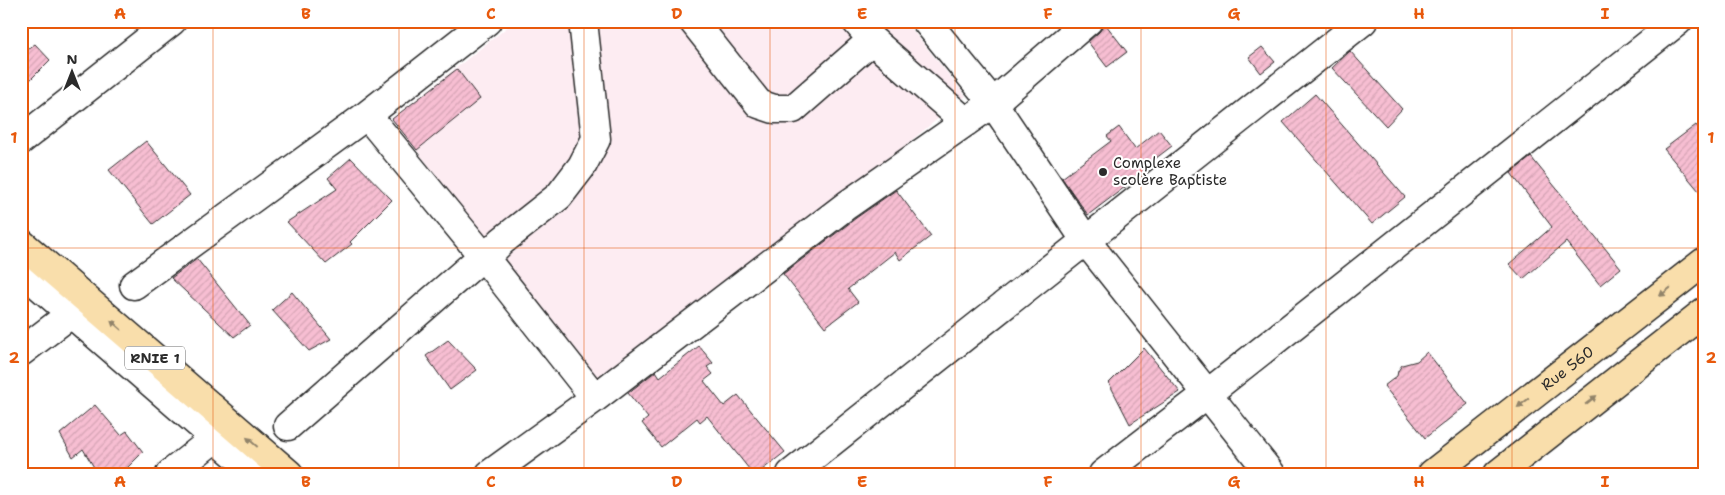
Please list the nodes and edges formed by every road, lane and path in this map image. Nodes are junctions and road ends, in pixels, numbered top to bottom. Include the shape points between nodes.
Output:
1 (172, 21) edge
2 (487, 21) edge
3 (583, 21) edge
4 (693, 21) edge
5 (926, 21) edge
6 (1088, 21) edge
7 (1364, 21) edge
8 (1678, 21) edge
9 (864, 31) edge
10 (993, 103) junction
11 (367, 115) junction
12 (966, 122) junction
13 (21, 140) edge
14 (1086, 241) junction
15 (21, 243) edge
16 (483, 256) junction
17 (1704, 262) edge
18 (21, 270) edge
19 (134, 285) dead end
20 (1704, 312) edge
21 (72, 313) junction
22 (21, 352) edge
23 (1207, 394) junction
24 (595, 398) junction
25 (288, 426) dead end
26 (214, 438) junction
27 (170, 474) edge
28 (258, 474) edge
29 (289, 474) edge
30 (490, 474) edge
31 (791, 474) edge
32 (1103, 474) edge
33 (1270, 474) edge
34 (1432, 474) edge
35 (1498, 474) edge

1 - 13 street
2 - 11 street
3 - 16 street via 596,139 582,166 559,196
4 - 9 street via 759,104 774,110 793,110
5 - 10 street
6 - 10 street
7 - 14 street
8 - 23 street
9 - 12 street
10 - 12 street
10 - 14 street
11 - 16 street
11 - 19 street
12 - 24 street via 847,205
14 - 23 street
14 - 31 street
29 -> 15 main road, RNIE 1
16 - 24 street
16 - 25 street
17 -> 34 main road, Rue 560
18 - 21 street
35 -> 20 main road
21 - 22 street
21 - 26 street
23 - 32 street
23 - 33 street
24 - 30 street
26 - 27 street
26 - 28 street

